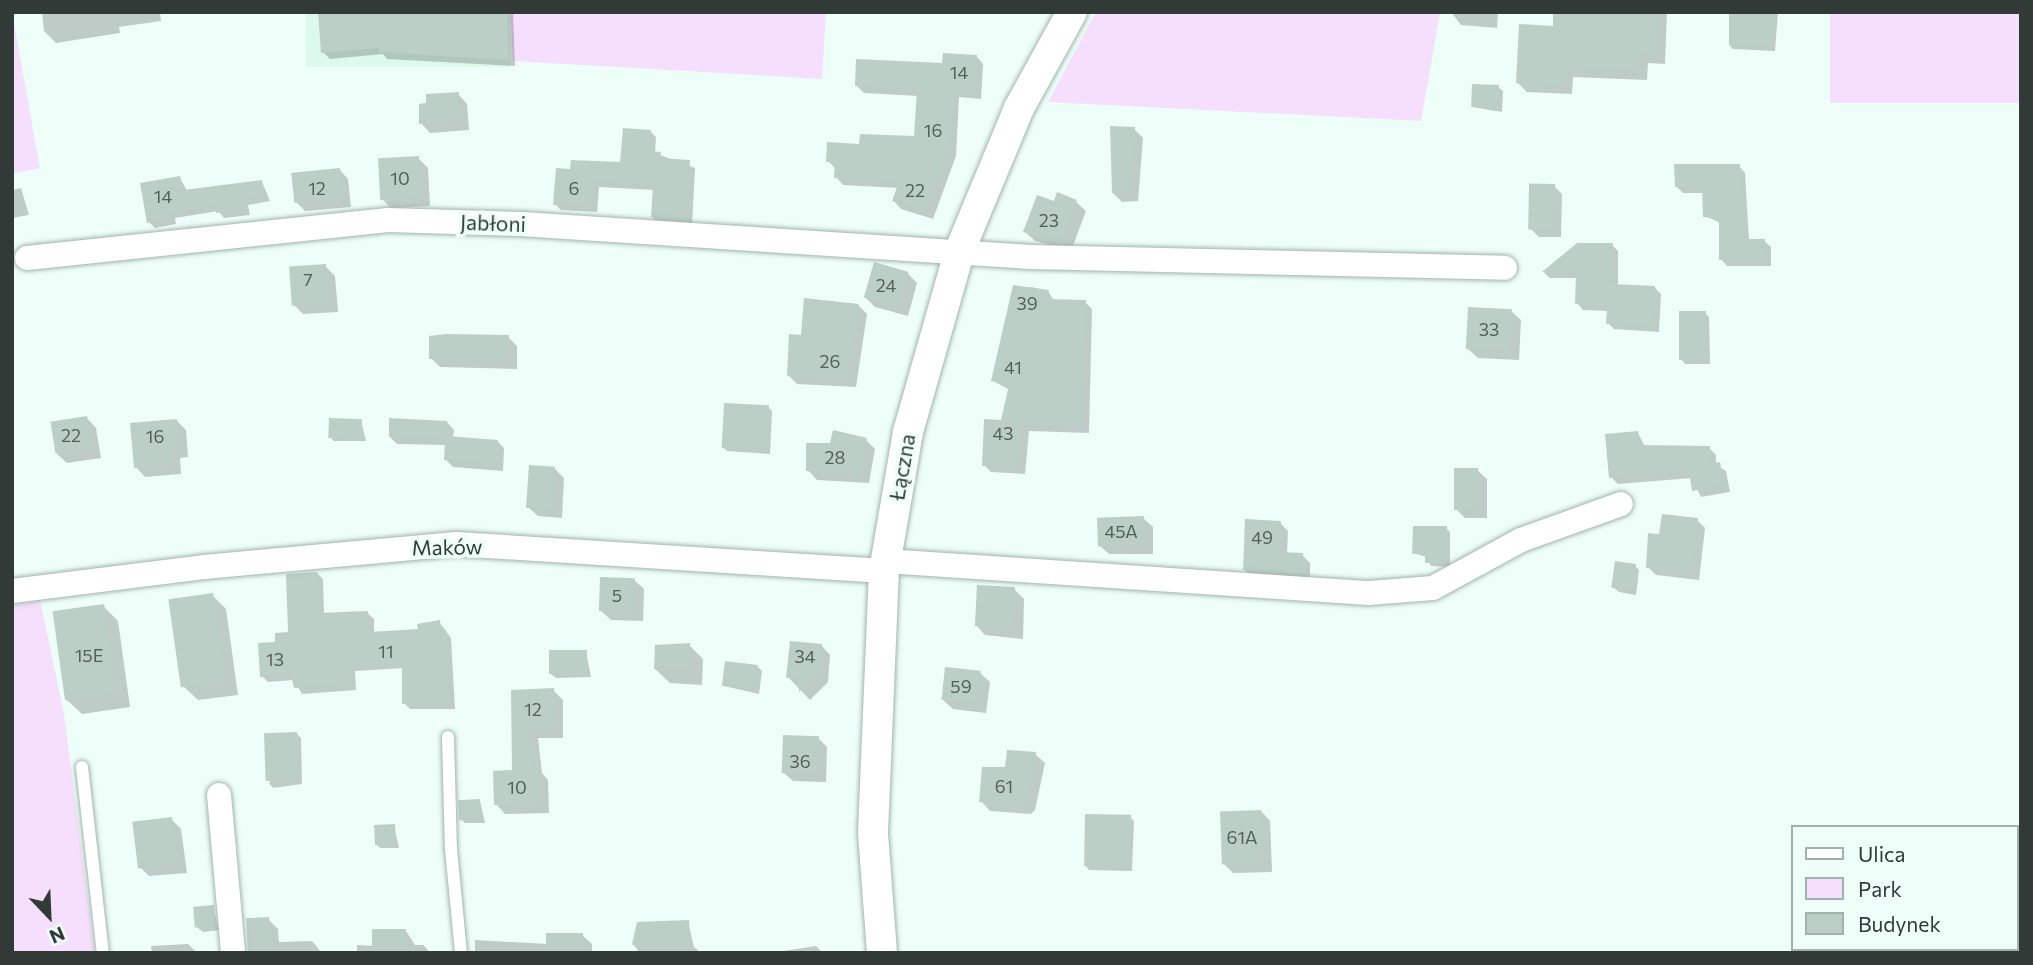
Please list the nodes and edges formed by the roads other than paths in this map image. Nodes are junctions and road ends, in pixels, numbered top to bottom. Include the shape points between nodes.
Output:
1 (1072, 12) edge
2 (960, 250) junction
3 (27, 258) dead end
4 (1505, 268) dead end
5 (1620, 505) dead end
6 (885, 566) junction
7 (12, 591) edge
8 (448, 737) dead end
9 (82, 767) dead end
10 (219, 794) dead end
11 (103, 953) edge
12 (233, 953) edge
13 (461, 953) edge
14 (882, 953) edge

1 - 2 street, Łączna via 1019,108
2 - 3 street, Jabłoni via 871,250 521,224 388,220
2 - 4 street, Jabłoni via 1031,257
2 - 6 street, Łączna via 908,432
5 - 6 street, Maków via 1521,540 1433,588 1369,593
6 - 7 street, Maków via 456,544 230,564
6 - 14 street, Łączna via 873,832
8 - 13 lane via 451,849
9 - 11 lane
10 - 12 street

